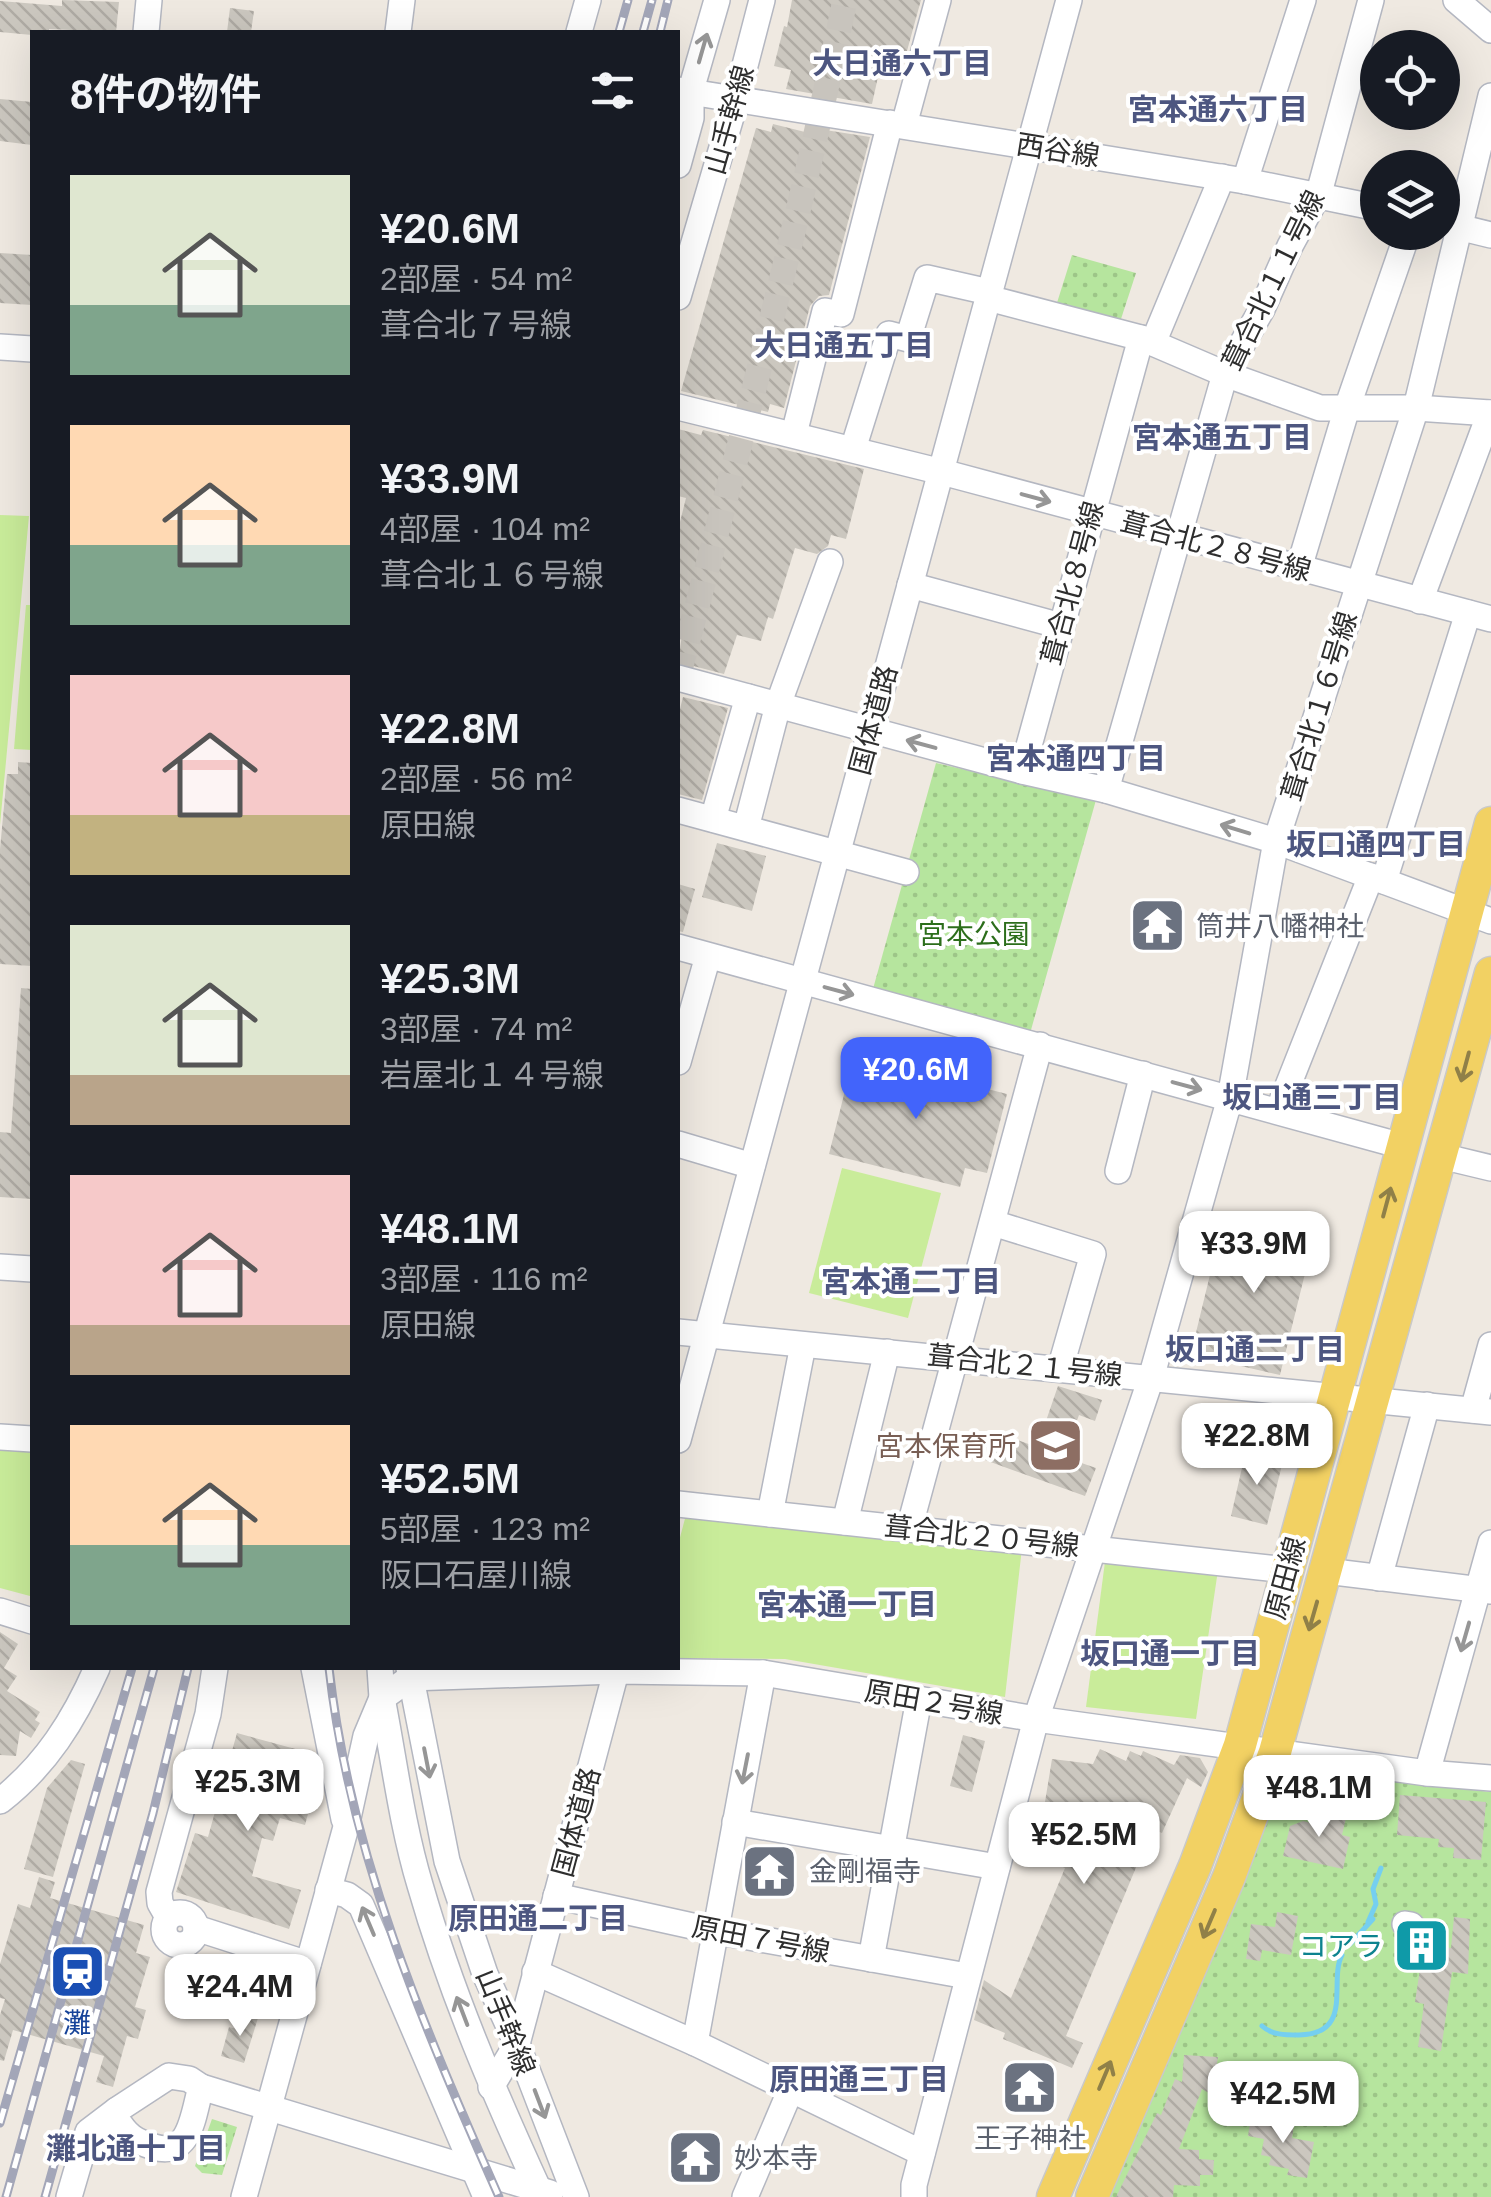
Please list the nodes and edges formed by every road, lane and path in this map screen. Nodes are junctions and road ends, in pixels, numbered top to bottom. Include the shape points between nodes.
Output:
1 (149, 0) edge
2 (402, 0) edge
3 (588, 0) edge
4 (716, 0) edge
5 (762, 0) edge
6 (938, 0) edge
7 (1069, 0) edge
8 (1303, 0) edge
9 (1371, 0) edge
10 (1434, 0) edge
11 (1447, 0) edge
12 (1456, 0) edge
13 (146, 30) edge
14 (398, 30) edge
15 (580, 30) edge
16 (1491, 30) edge
17 (684, 90) edge
18 (1491, 96) edge
19 (736, 100) junction
20 (897, 124) junction
21 (1029, 145) junction
22 (680, 158) edge
23 (1234, 179) junction
24 (1319, 193) junction
25 (1460, 197) edge
26 (1360, 203) edge
27 (1460, 228) edge
28 (1491, 235) edge
29 (1402, 250) edge
30 (1446, 250) edge
31 (680, 290) edge
32 (988, 295) junction
33 (1147, 340) junction
34 (0, 347) edge
35 (30, 350) edge
36 (1225, 374) junction
37 (680, 407) edge
38 (1346, 408) junction
39 (1416, 408) junction
40 (1490, 413) edge
41 (794, 434) junction
42 (853, 449) junction
43 (942, 472) junction
44 (1091, 513) junction
45 (1180, 535) junction
46 (830, 562) dead end
47 (1299, 568) junction
48 (1356, 584) junction
49 (910, 585) junction
50 (1420, 601) junction
51 (1479, 616) edge
52 (1061, 626) junction
53 (680, 679) edge
54 (748, 697) junction
55 (778, 706) junction
56 (869, 731) junction
57 (1022, 771) junction
58 (1106, 790) junction
59 (680, 811) edge
60 (714, 820) junction
61 (1491, 823) edge
62 (746, 828) junction
63 (1276, 841) junction
64 (836, 854) junction
65 (906, 872) dead end
66 (1378, 879) junction
67 (1479, 917) edge
68 (680, 949) edge
69 (708, 956) junction
70 (1491, 973) edge
71 (802, 981) junction
72 (1040, 1045) junction
73 (680, 1055) edge
74 (1143, 1074) junction
75 (1230, 1098) junction
76 (1278, 1111) junction
77 (680, 1145) edge
78 (1402, 1146) junction
79 (1441, 1156) junction
80 (752, 1166) junction
81 (1491, 1168) edge
82 (1118, 1171) dead end
83 (993, 1223) junction
84 (0, 1267) edge
85 (30, 1269) edge
86 (680, 1332) edge
87 (706, 1336) junction
88 (803, 1345) junction
89 (1491, 1345) edge
90 (887, 1352) junction
91 (957, 1358) junction
92 (1060, 1369) junction
93 (1151, 1378) junction
94 (1337, 1396) junction
95 (1374, 1400) junction
96 (1427, 1405) junction
97 (1482, 1411) edge
98 (680, 1433) edge
99 (0, 1437) edge
100 (30, 1439) edge
101 (680, 1504) edge
102 (770, 1514) junction
103 (845, 1522) junction
104 (909, 1529) junction
105 (1491, 1543) edge
106 (1094, 1548) junction
107 (1287, 1570) junction
108 (1326, 1572) junction
109 (1380, 1578) junction
110 (1485, 1590) edge
111 (0, 1611) edge
112 (30, 1620) edge
113 (95, 1670) edge
114 (314, 1670) edge
115 (380, 1670) edge
116 (616, 1670) edge
117 (214, 1672) edge
118 (410, 1672) edge
119 (764, 1673) junction
120 (382, 1698) junction
121 (920, 1700) junction
122 (1036, 1719) junction
123 (1240, 1745) junction
124 (1275, 1752) junction
125 (1427, 1773) junction
126 (1491, 1778) edge
127 (0, 1800) edge
128 (735, 1822) junction
129 (346, 1826) junction
130 (890, 1848) junction
131 (997, 1867) junction
132 (328, 1890) junction
133 (556, 1896) junction
134 (715, 1931) junction
135 (871, 1959) junction
136 (308, 1964) junction
137 (535, 1972) junction
138 (968, 1976) junction
139 (695, 2043) junction
140 (516, 2044) junction
141 (490, 2086) junction
142 (201, 2087) junction
143 (790, 2090) junction
144 (268, 2108) junction
145 (117, 2110) junction
146 (922, 2154) junction
147 (471, 2184) edge
148 (548, 2195) edge
149 (68, 2197) edge
150 (244, 2197) edge
151 (486, 2197) edge
152 (576, 2197) edge
153 (745, 2197) edge
154 (914, 2197) edge
155 (1052, 2197) edge
156 (1092, 2197) edge

1 - 13 street
2 - 14 street
3 - 15 street
17 -> 4 street, 山手幹線
5 - 19 street, 山手幹線
6 - 20 street
7 - 21 street, 国体道路
8 - 23 street, 葺合北８号線
9 - 24 street, 葺合北１１号線
10 - 11 street
12 - 16 street
17 - 19 street, 西谷線
17 - 22 street, 山手幹線 via 691,118
18 - 25 street, 葺合北１６号線
19 - 20 street, 西谷線
19 - 31 street, 山手幹線
20 - 21 street, 西谷線
20 - 41 street via 840,314 825,311
21 - 23 street, 西谷線
21 - 32 street, 国体道路
23 - 24 street, 西谷線
23 - 33 street, 葺合北８号線
24 - 26 street, 西谷線
24 - 36 street, 葺合北１１号線
27 - 28 street
29 - 38 street
30 - 39 street, 葺合北１６号線
32 - 33 street
32 - 42 street via 927,278 908,339 889,334
32 - 43 street, 国体道路
33 - 36 street
33 - 44 street, 葺合北８号線
34 - 35 street
36 - 38 street via 1320,408
36 - 45 street, 葺合北１１号線
37 - 41 street, 葺合北２８号線
38 - 39 street
38 - 47 street
39 - 40 street
39 - 48 street, 葺合北１６号線
40 - 50 street
41 - 42 street, 葺合北２８号線
42 - 43 street, 葺合北２８号線
43 -> 44 street, 葺合北２８号線
43 - 49 street, 国体道路
44 - 45 street, 葺合北２８号線
44 - 52 street, 葺合北８号線
45 - 47 street, 葺合北２８号線
45 - 58 street, 葺合北１１号線
46 - 55 street
47 - 48 street, 葺合北２８号線
48 - 50 street, 葺合北２８号線
48 - 63 street, 葺合北１６号線
49 - 52 street
49 - 56 street, 国体道路
50 - 51 street, 葺合北２８号線
51 - 66 street
52 - 57 street, 葺合北８号線
53 - 54 street
54 - 55 street
54 - 60 street
55 - 56 street
55 - 62 street
57 -> 56 street
56 - 64 street, 国体道路
57 - 58 street
63 -> 58 street
59 - 60 street
60 - 62 street
61 - 67 main road, 原田線
62 - 64 street
63 - 66 street
63 - 75 street, 葺合北１６号線
64 - 65 street
64 - 71 street, 国体道路
66 - 67 street
66 - 76 street
67 - 78 main road, 原田線
68 - 69 street
69 - 71 street
69 - 73 street
70 -> 79 main road, 原田線
71 -> 72 street
71 - 80 street, 国体道路
72 - 74 street
72 - 83 street
74 -> 75 street
74 - 82 street
75 - 76 street
75 - 93 street, 葺合北１６号線
76 - 78 street
77 - 80 street
94 -> 78 main road, 原田線
79 - 81 street
79 - 95 main road, 原田線
80 - 87 street, 国体道路
83 - 91 street
83 - 92 street via 1092,1254
84 - 85 street
86 - 87 street, 葺合北２１号線
87 - 88 street, 葺合北２１号線
87 - 98 street, 国体道路
88 - 90 street, 葺合北２１号線
88 - 102 street
89 - 97 street
90 - 91 street, 葺合北２１号線
90 - 103 street
91 - 92 street, 葺合北２１号線
91 - 104 street
92 - 93 street, 葺合北２１号線
93 - 94 street, 葺合北２１号線
93 - 106 street, 葺合北１６号線
94 - 95 street, 葺合北２１号線
94 - 107 main road, 原田線
95 - 96 street, 葺合北２１号線
95 - 108 main road, 原田線
96 - 97 street, 葺合北２１号線
96 - 109 street
99 - 100 street
101 - 102 street, 葺合北２０号線
102 - 103 street, 葺合北２０号線
103 - 104 street, 葺合北２０号線
104 - 106 street, 葺合北２０号線
105 - 110 street
106 - 107 street, 葺合北２０号線
106 - 122 street, 葺合北１６号線
107 - 123 main road, 原田線
108 - 109 street
108 -> 124 main road, 原田線
109 - 110 street
110 -> 125 street
111 - 112 street
113 - 127 street via 60,1740
114 - 129 street
115 - 120 street, 山手幹線
116 - 118 street, 原田２号線
116 - 119 street, 原田２号線
116 - 133 street, 国体道路
117 - 136 street via 160,1903 168,1917 186,1913 196,1928
118 - 120 street
118 -> 140 street, 山手幹線 via 447,1861
119 - 121 street, 原田２号線
119 -> 128 street
120 - 129 street via 366,1736
141 -> 120 street, 山手幹線 via 418,1880
121 - 122 street, 原田２号線
121 - 130 street
122 - 123 street, 原田２号線
122 - 131 street, 葺合北１６号線
123 - 124 street, 原田２号線
155 -> 123 main road, 原田線
124 - 125 street, 原田２号線
124 -> 156 main road, 原田線 via 1229,1878
125 - 126 street, 原田２号線
128 - 130 street
128 - 134 street
129 - 132 street
130 - 131 street
130 - 135 street
131 - 138 street, 葺合北１６号線
132 - 136 street
147 -> 132 street via 361,1905
133 - 134 street, 原田７号線
133 - 137 street, 国体道路
134 - 135 street, 原田７号線
134 - 139 street
135 - 138 street, 原田７号線
136 - 144 street
137 - 139 street
137 - 140 street, 国体道路
138 - 146 street, 葺合北１６号線
139 - 143 street
140 - 141 street, 国体道路
140 -> 152 street, 山手幹線
141 - 148 street, 山手幹線
142 - 144 street
142 - 145 street via 169,2076
142 - 145 street via 186,2136 170,2150 132,2140
143 - 146 street
143 - 153 street
144 - 147 street
144 - 150 street
145 - 149 street via 88,2132
146 - 154 street, 葺合北１６号線
147 - 148 street
147 - 151 street

